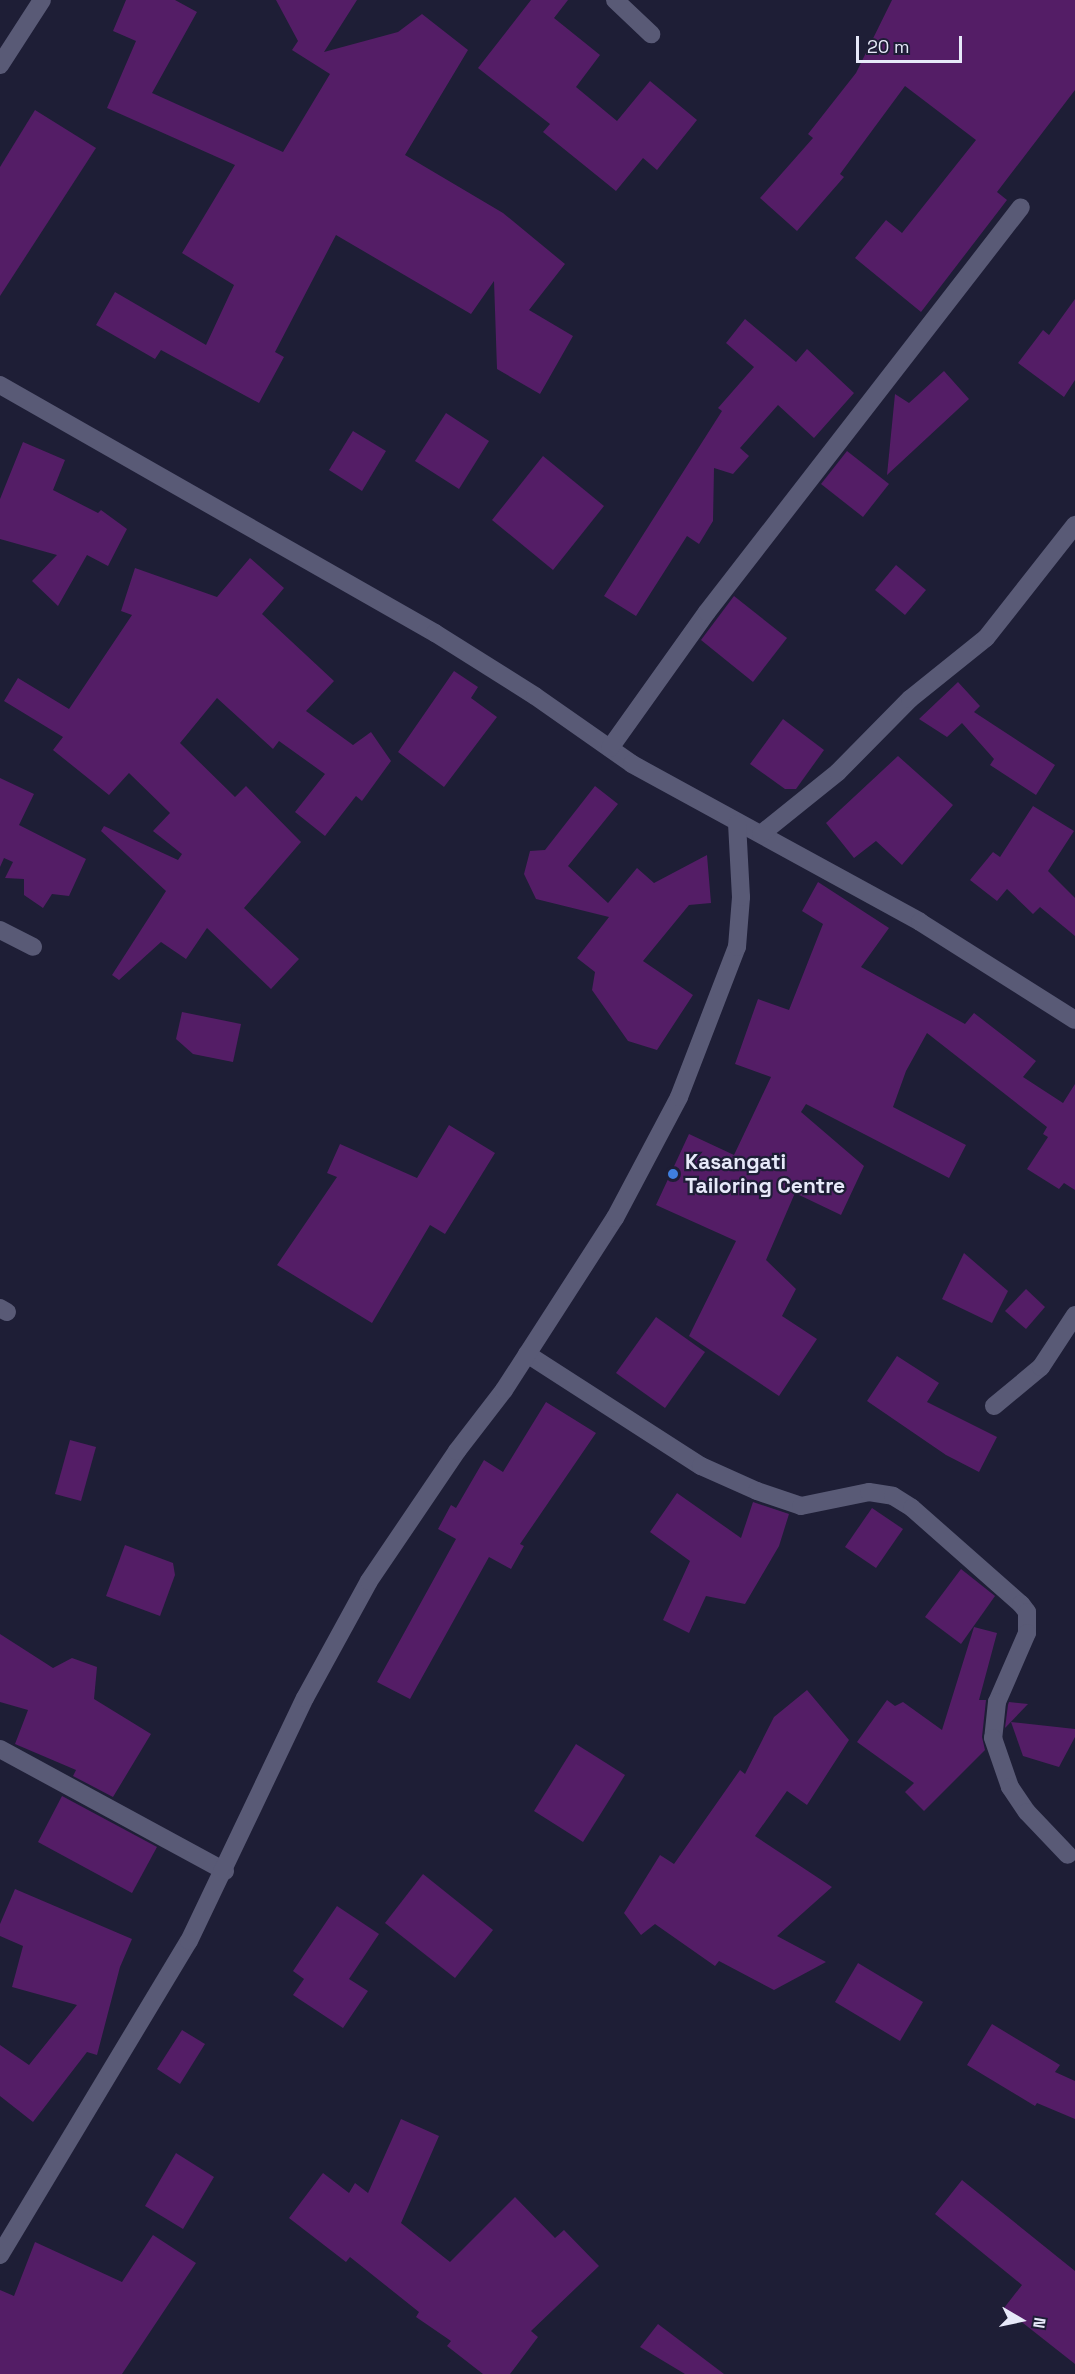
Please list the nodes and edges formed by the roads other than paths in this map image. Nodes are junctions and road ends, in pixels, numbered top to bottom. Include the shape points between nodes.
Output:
1 (42, 0) edge
2 (615, 0) edge
3 (651, 34) dead end
4 (0, 65) edge
5 (1021, 207) dead end
6 (0, 387) edge
7 (1075, 525) edge
8 (610, 747) junction
9 (737, 824) junction
10 (761, 834) junction
11 (0, 930) edge
12 (33, 947) dead end
13 (1075, 1020) edge
14 (1075, 1315) edge
15 (527, 1354) junction
16 (994, 1406) dead end
17 (0, 1749) edge
18 (1068, 1855) dead end
19 (225, 1871) junction
20 (0, 2255) edge

1 - 4 street
2 - 3 street
5 - 8 street via 707,612
6 - 8 street via 435,633
7 - 10 street via 986,638 910,699 838,772
8 - 9 street
9 - 10 street
9 - 15 street via 739,930 712,1019 680,1097 637,1177
10 - 13 street via 921,922
11 - 12 street
14 - 16 street via 1041,1367
15 - 18 street via 701,1466 757,1491 801,1506 869,1492 893,1496 912,1508 1021,1604 1027,1612 1027,1633 997,1702 993,1738 1010,1787 1027,1812
15 - 19 street via 369,1581 305,1698
17 - 19 street
19 - 20 street via 189,1941

